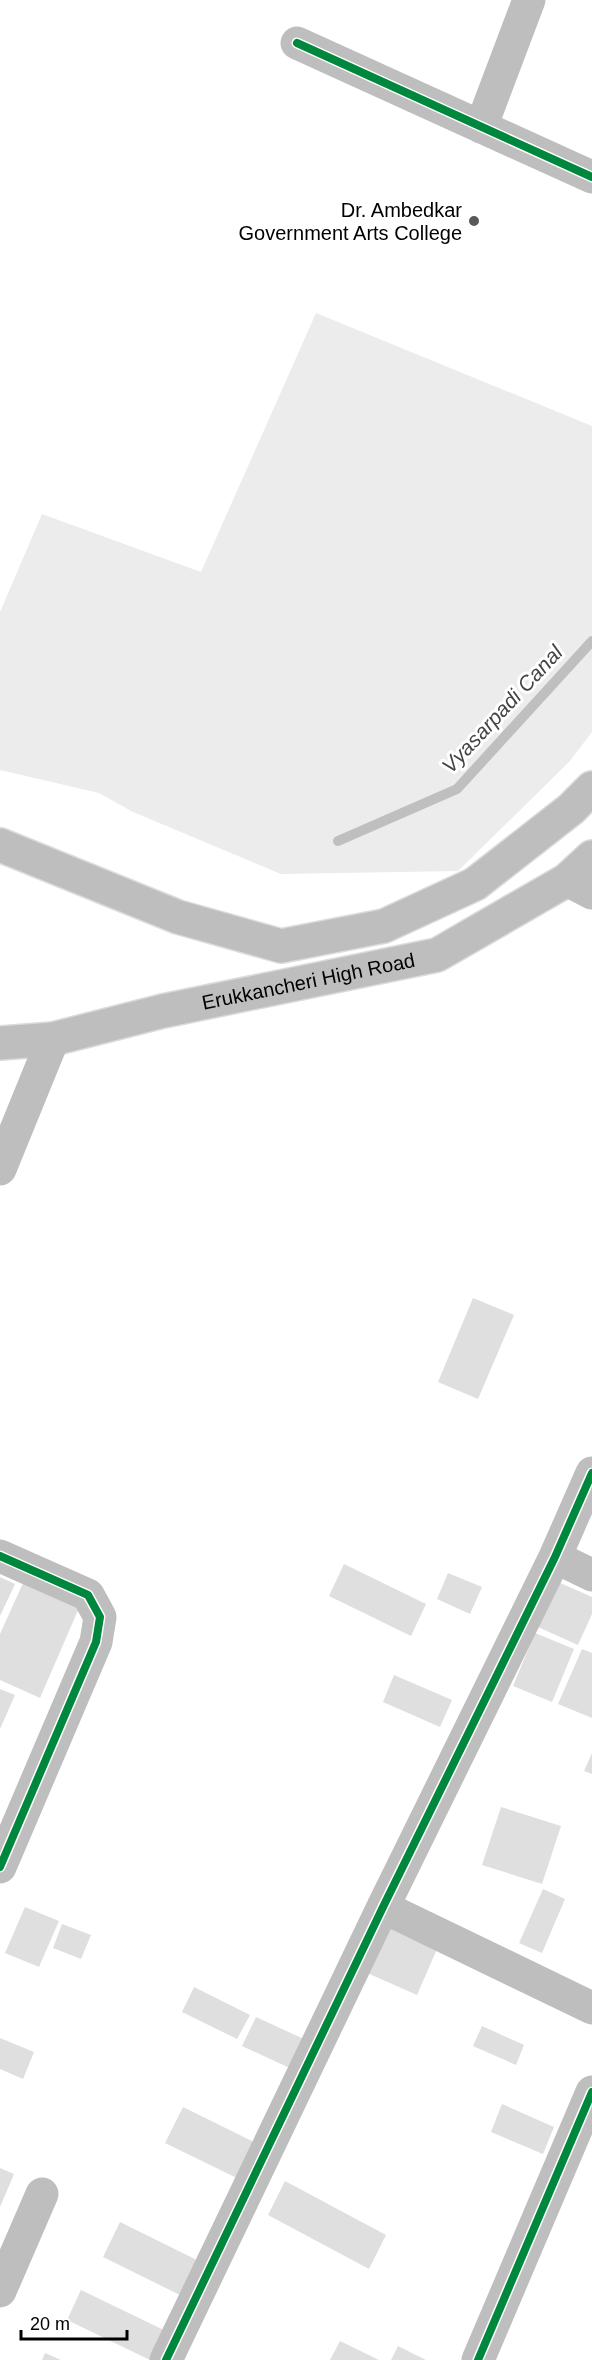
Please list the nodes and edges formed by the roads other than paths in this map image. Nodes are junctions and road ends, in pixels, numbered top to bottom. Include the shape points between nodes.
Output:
1 (529, 0) edge
2 (297, 43) dead end
3 (481, 127) junction
4 (592, 177) edge
5 (592, 788) edge
6 (0, 845) edge
7 (592, 857) edge
8 (579, 886) edge
9 (53, 1039) junction
10 (0, 1043) edge
11 (0, 1169) edge
12 (592, 1473) edge
13 (0, 1556) edge
14 (555, 1557) junction
15 (592, 1575) edge
16 (0, 1867) edge
17 (383, 1906) junction
18 (592, 2008) edge
19 (592, 2092) edge
20 (42, 2194) dead end
21 (0, 2291) edge
22 (166, 2360) edge
23 (478, 2360) edge

1 - 3 street
2 - 3 street
3 - 4 street
5 - 6 street via 475,884 384,926 281,946 178,917
7 - 8 street, Erukkancheri High Road
8 - 9 street, Erukkancheri High Road via 437,955 163,1011
9 - 10 street, Erukkancheri High Road
9 - 11 street
12 - 14 street
13 - 16 street via 88,1594 100,1617 96,1641
14 - 15 street
14 - 17 street
17 - 18 street
17 - 22 street
19 - 23 street
20 - 21 street

